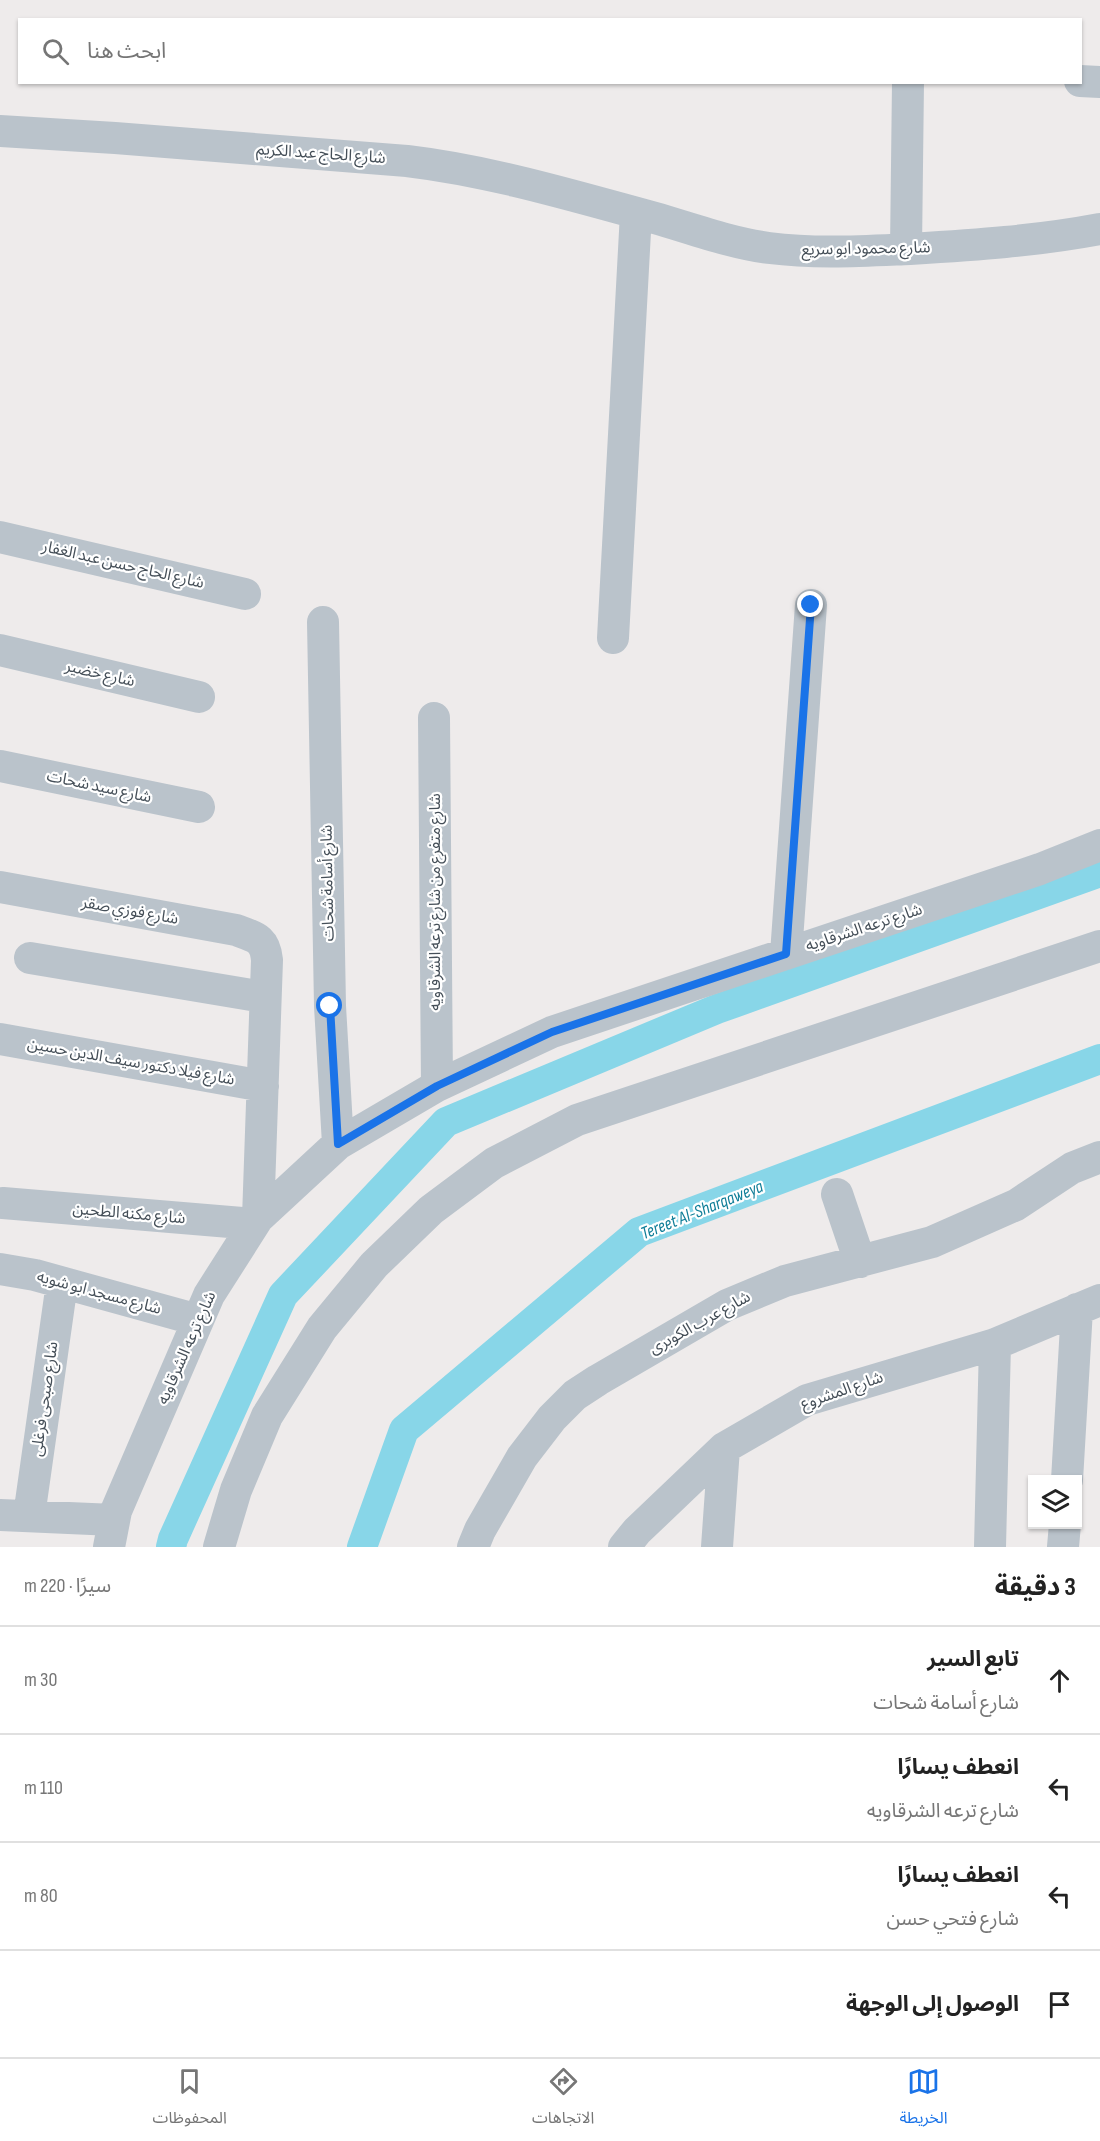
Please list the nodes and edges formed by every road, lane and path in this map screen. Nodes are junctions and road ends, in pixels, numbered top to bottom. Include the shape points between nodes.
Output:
1 (1082, 81) edge
2 (1100, 82) edge
3 (908, 84) edge
4 (0, 131) edge
5 (636, 213) junction
6 (1100, 229) edge
7 (906, 249) junction
8 (0, 537) edge
9 (245, 594) dead end
10 (811, 605) dead end
11 (323, 622) dead end
12 (613, 638) dead end
13 (0, 650) edge
14 (199, 697) dead end
15 (434, 718) dead end
16 (0, 766) edge
17 (199, 807) dead end
18 (1100, 845) edge
19 (0, 887) edge
20 (1100, 946) edge
21 (786, 954) junction
22 (30, 958) dead end
23 (264, 997) junction
24 (0, 1039) edge
25 (263, 1086) junction
26 (437, 1086) junction
27 (338, 1144) junction
28 (1100, 1157) edge
29 (837, 1194) dead end
30 (3, 1203) dead end
31 (256, 1221) junction
32 (860, 1262) junction
33 (0, 1269) edge
34 (62, 1283) junction
35 (1088, 1305) edge
36 (198, 1320) junction
37 (994, 1344) junction
38 (724, 1448) junction
39 (1067, 1475) edge
40 (14, 1516) edge
41 (1065, 1529) edge
42 (111, 1534) edge
43 (219, 1547) edge
44 (473, 1547) edge
45 (624, 1547) edge
46 (717, 1547) edge
47 (990, 1547) edge
48 (1064, 1547) edge

1 - 2 street
3 - 7 street
4 - 5 street, شارع الحاج عبد الكريم via 446,166
5 - 7 street, شارع محمود ابو سريع via 769,248 836,252
5 - 12 street
6 - 7 street, شارع محمود ابو سريع via 1052,238
8 - 9 street, شارع الحاج حسن عبد الغفار
10 - 21 street
11 - 27 street, شارع أسامة شحات via 330,1006
13 - 14 street, شارع خضير
15 - 26 street, شارع متفرع من شارع ترعه الشرقاويه
16 - 17 street, شارع سيد شحات
18 - 21 street, شارع ترعه الشرقاويه
19 - 23 street, شارع فوزي صقر via 236,930 259,939 266,948
20 - 43 street via 577,1120 494,1163 431,1210 374,1265 322,1328 267,1416 236,1490
21 - 26 street, شارع ترعه الشرقاويه via 552,1032
22 - 23 street
23 - 25 street
24 - 25 street, شارع فيلا دكتور سيف الدين حسين
25 - 31 street
26 - 27 street, شارع ترعه الشرقاويه
27 - 31 street, شارع ترعه الشرقاويه
28 - 32 street, شارع عرب الكوبرى via 1072,1168 1016,1205 932,1242
29 - 32 street
30 - 31 street, شارع مكنه الطحين
31 - 36 street, شارع ترعه الشرقاويه via 209,1295
32 - 44 street, شارع عرب الكوبرى via 785,1281 727,1305 575,1395 522,1457
33 - 34 street, شارع مسجد ابو شويه
34 - 36 street, شارع مسجد ابو شويه
34 - 40 street, شارع صبحى فرغلى
35 - 37 street, شارع المشروع
35 - 39 street
36 - 42 street, شارع ترعه الشرقاويه via 116,1511
37 - 38 street, شارع المشروع via 807,1400
37 - 47 street
38 - 45 street, شارع المشروع
38 - 46 street
40 - 42 street
41 - 48 street

